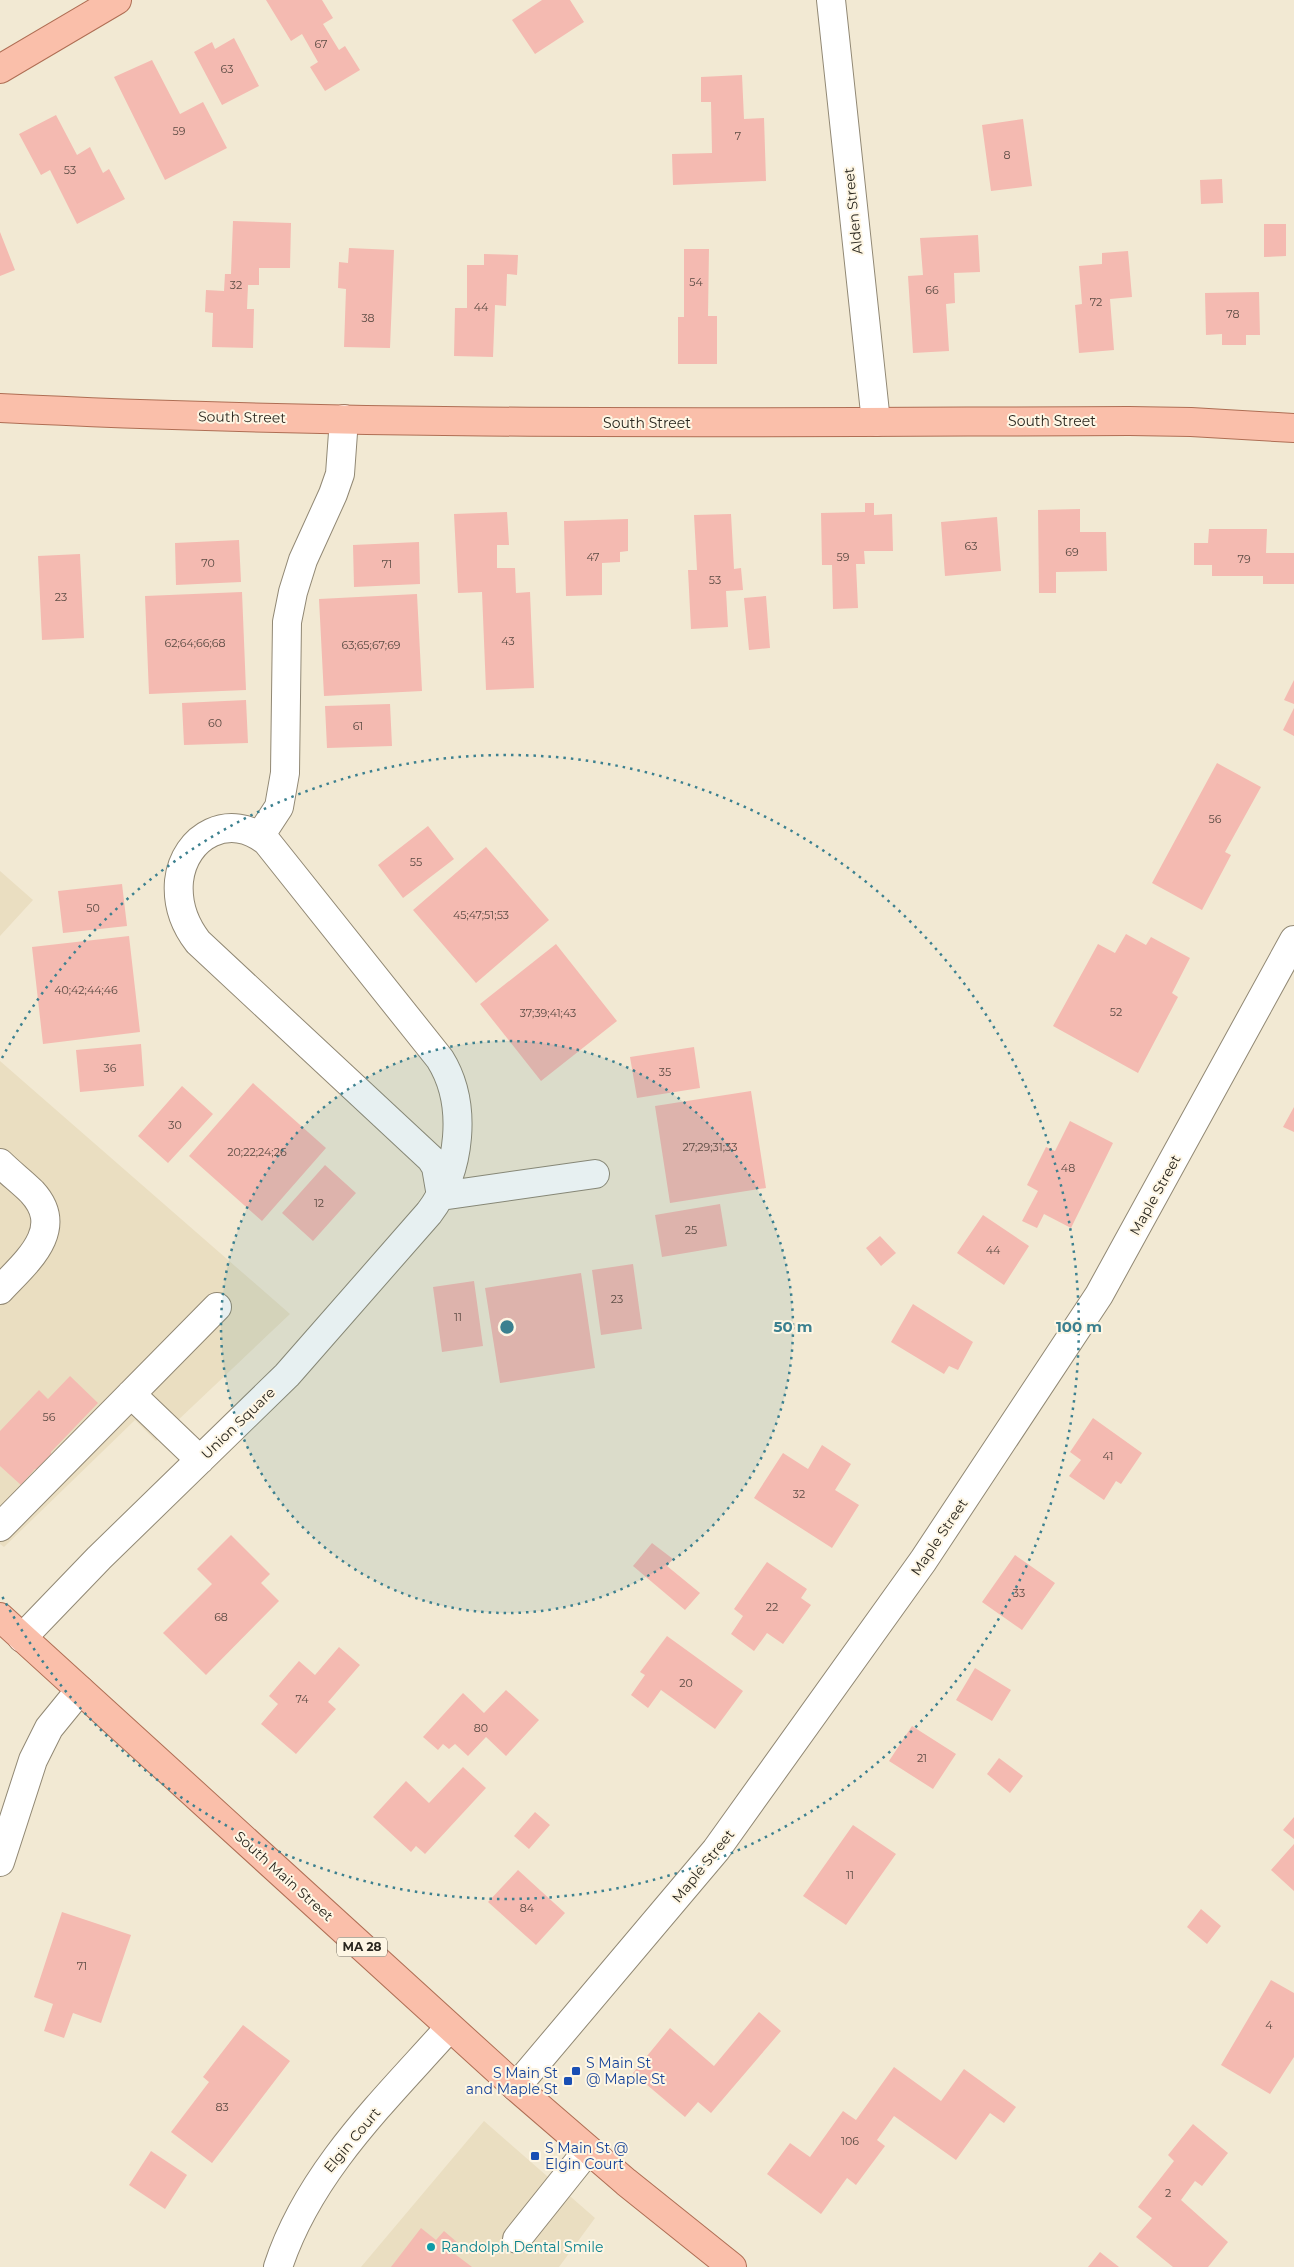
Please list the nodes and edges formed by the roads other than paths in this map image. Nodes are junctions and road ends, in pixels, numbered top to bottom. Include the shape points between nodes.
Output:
1 (117, 0) edge
2 (831, 0) edge
3 (0, 69) edge
4 (0, 408) edge
5 (344, 419) junction
6 (876, 422) junction
7 (1294, 428) edge
8 (260, 836) junction
9 (1294, 940) edge
10 (0, 1163) edge
11 (595, 1174) dead end
12 (441, 1196) junction
13 (0, 1290) edge
14 (216, 1307) dead end
15 (131, 1394) junction
16 (200, 1460) junction
17 (0, 1527) edge
18 (0, 1617) edge
19 (22, 1638) junction
20 (80, 1690) junction
21 (0, 1862) edge
22 (449, 2028) junction
23 (516, 2087) junction
24 (588, 2150) junction
25 (517, 2239) dead end
26 (278, 2267) edge
27 (732, 2267) edge

1 - 3 main road
2 - 6 street, Alden Street
4 - 5 main road, South Street
5 - 6 main road, South Street via 660,424
5 - 8 street via 340,474 310,543 290,607 285,773 279,807
6 - 7 main road, South Street via 1191,422
8 - 12 street, Union Square via 450,1074 455,1091 457,1127 452,1163
8 - 12 street via 240,828 222,829 204,836 188,853 179,879 178,894 190,932 431,1159 436,1167
9 - 23 street, Maple Street via 1099,1294 923,1562 716,1850
10 - 13 street via 33,1193 42,1206 45,1221 37,1251
11 - 12 street
12 - 16 street, Union Square via 287,1375
14 - 15 street
15 - 16 street
15 - 17 street
16 - 19 street, Union Square via 80,1576
18 - 19 main road, South Main Street / MA 28
19 - 20 main road, South Main Street / MA 28
20 - 21 street via 49,1728 33,1760
20 - 22 main road, South Main Street / MA 28
22 - 23 main road, South Main Street / MA 28
22 - 26 street, Elgin Court via 330,2165 297,2221
23 - 24 main road, South Main Street / MA 28
24 - 25 street
24 - 27 main road, South Main Street / MA 28

